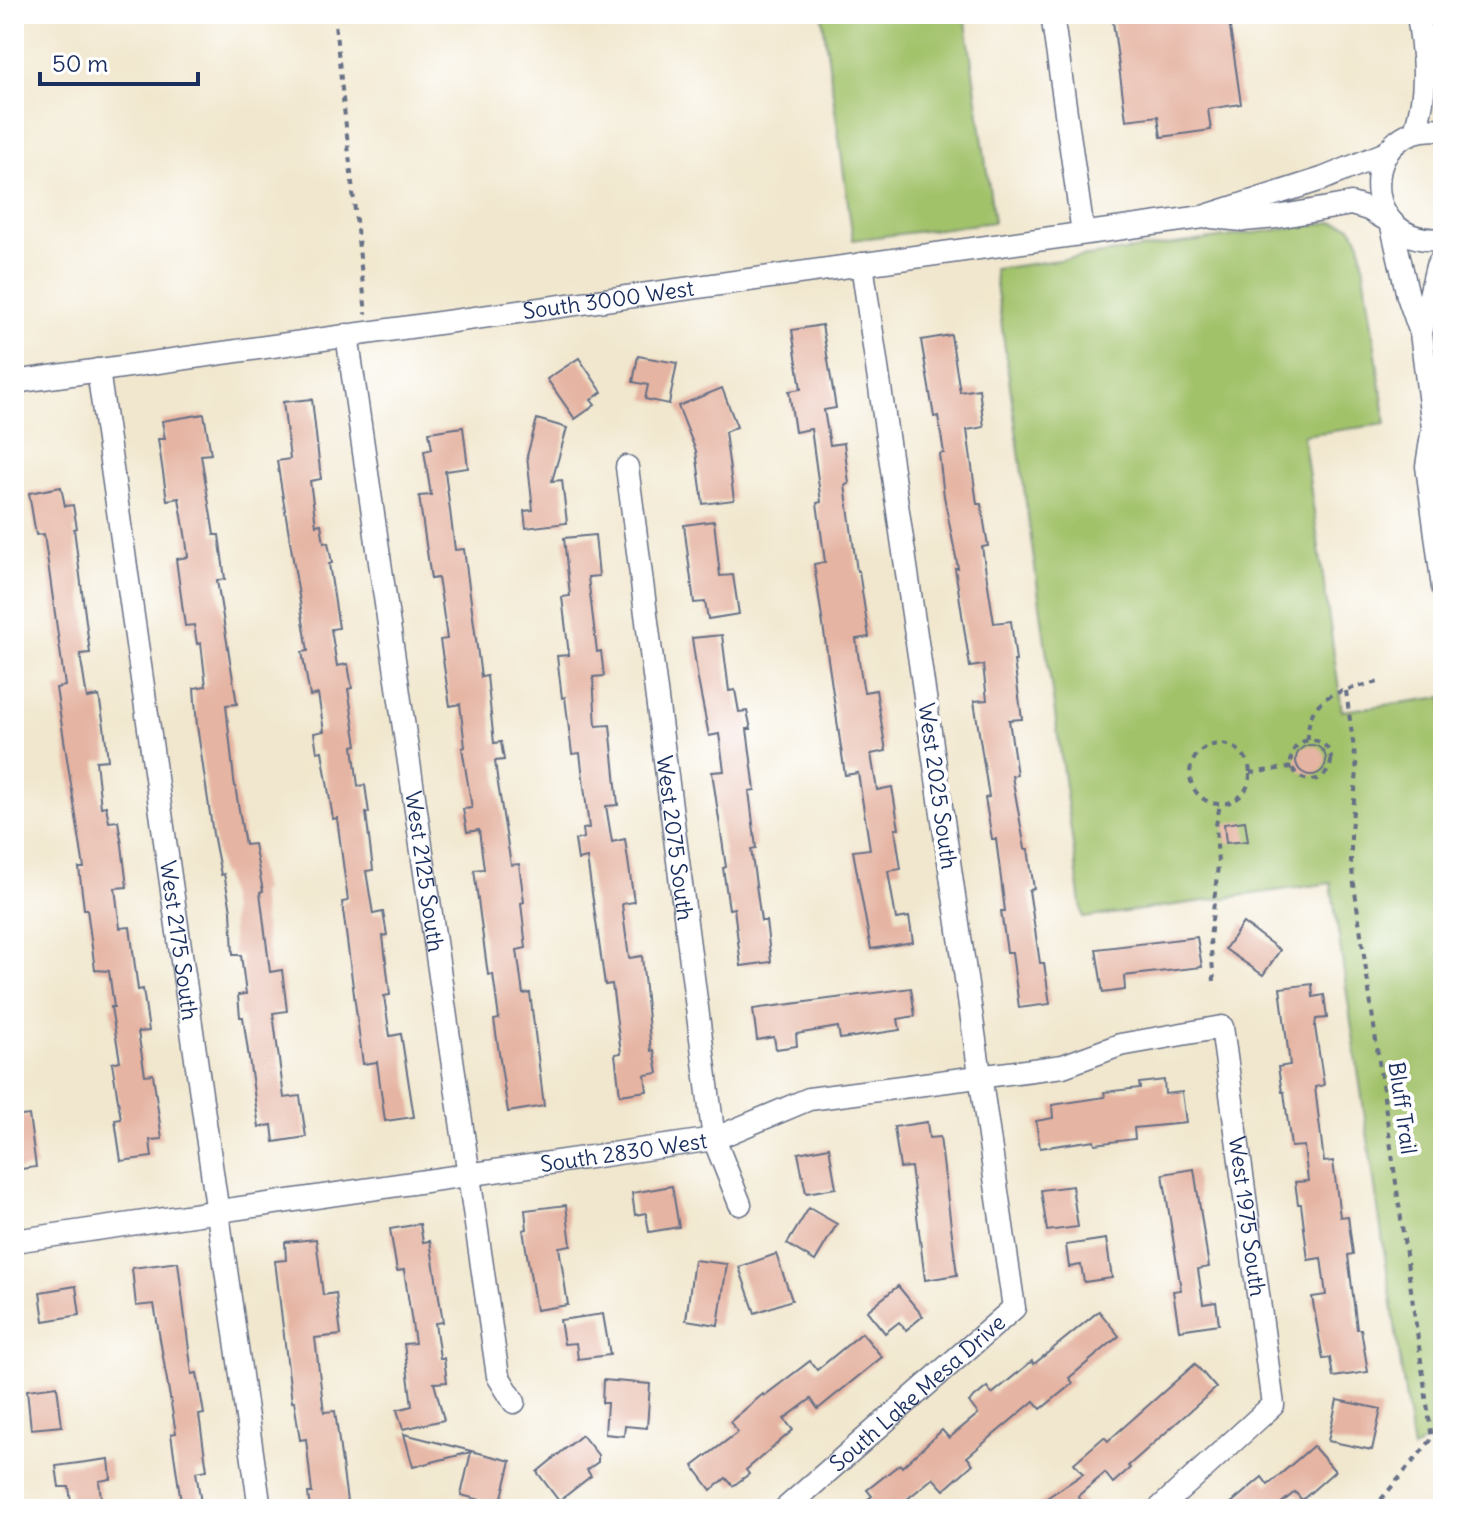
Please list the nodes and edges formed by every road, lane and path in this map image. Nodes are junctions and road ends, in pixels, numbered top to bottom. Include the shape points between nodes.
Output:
1 (334, 14) edge
2 (1052, 14) edge
3 (1418, 14) edge
4 (1442, 14) edge
5 (1443, 21) edge
6 (1443, 130) edge
7 (1415, 131) junction
8 (1386, 153) junction
9 (1203, 217) junction
10 (1391, 222) junction
11 (1083, 233) junction
12 (1443, 239) edge
13 (1443, 257) edge
14 (862, 264) junction
15 (1421, 333) junction
16 (358, 334) junction
17 (98, 370) junction
18 (14, 382) edge
19 (627, 467) dead end
20 (1435, 467) edge
21 (1443, 588) edge
22 (1379, 682) dead end
23 (1346, 691) junction
24 (1308, 740) junction
25 (1292, 767) junction
26 (1250, 773) junction
27 (1220, 804) junction
28 (1214, 981) dead end
29 (1222, 1027) joint
30 (981, 1076) junction
31 (714, 1139) junction
32 (469, 1175) junction
33 (740, 1204) dead end
34 (217, 1212) junction
35 (14, 1241) edge
36 (1014, 1308) joint
37 (514, 1402) dead end
38 (260, 1509) edge
39 (785, 1509) edge
40 (1159, 1509) edge
41 (1373, 1509) edge

1 - 16 path
2 - 11 street
3 - 7 street via 1424,103
4 - 5 street
6 - 7 street
7 - 8 street, South 3000 West
8 - 9 street, South 3000 West
8 - 10 street via 1377,189
9 - 10 street, South 3000 West via 1243,220 1351,204
9 - 11 street, South 3000 West
10 - 12 street, South 3000 West via 1423,239
10 - 15 street
11 - 14 street, South 3000 West
13 - 15 street
14 - 16 street, South 3000 West
14 - 30 street, West 2025 South
15 - 20 street
16 - 17 street, South 3000 West
16 - 32 street, West 2125 South
17 - 18 street, South 3000 West
17 - 34 street, West 2175 South
19 - 31 street, West 2075 South
20 - 21 street
22 - 23 path
23 - 24 path via 1317,705
23 - 41 path, Bluff Trail via 1357,771 1351,863 1432,1439
24 - 25 path via 1294,748
24 - 25 path via 1318,740 1328,749 1329,769 1313,780 1300,777
25 - 26 path
26 - 27 path via 1242,794
26 - 27 path via 1246,758 1230,746 1215,744 1198,753 1190,768 1192,785 1202,797
27 - 28 path via 1210,939
29 - 30 street, South 2830 West via 1120,1045 1063,1066
29 - 40 street, West 1975 South via 1273,1405
30 - 31 street, South 2830 West via 809,1099
30 - 36 street, West 2025 South
31 - 32 street, South 2830 West
31 - 33 street, West 2075 South
32 - 34 street, South 2830 West
32 - 37 street, West 2125 South via 498,1376
34 - 35 street, South 2830 West
34 - 38 street, West 2175 South
36 - 39 street, South Lake Mesa Drive

